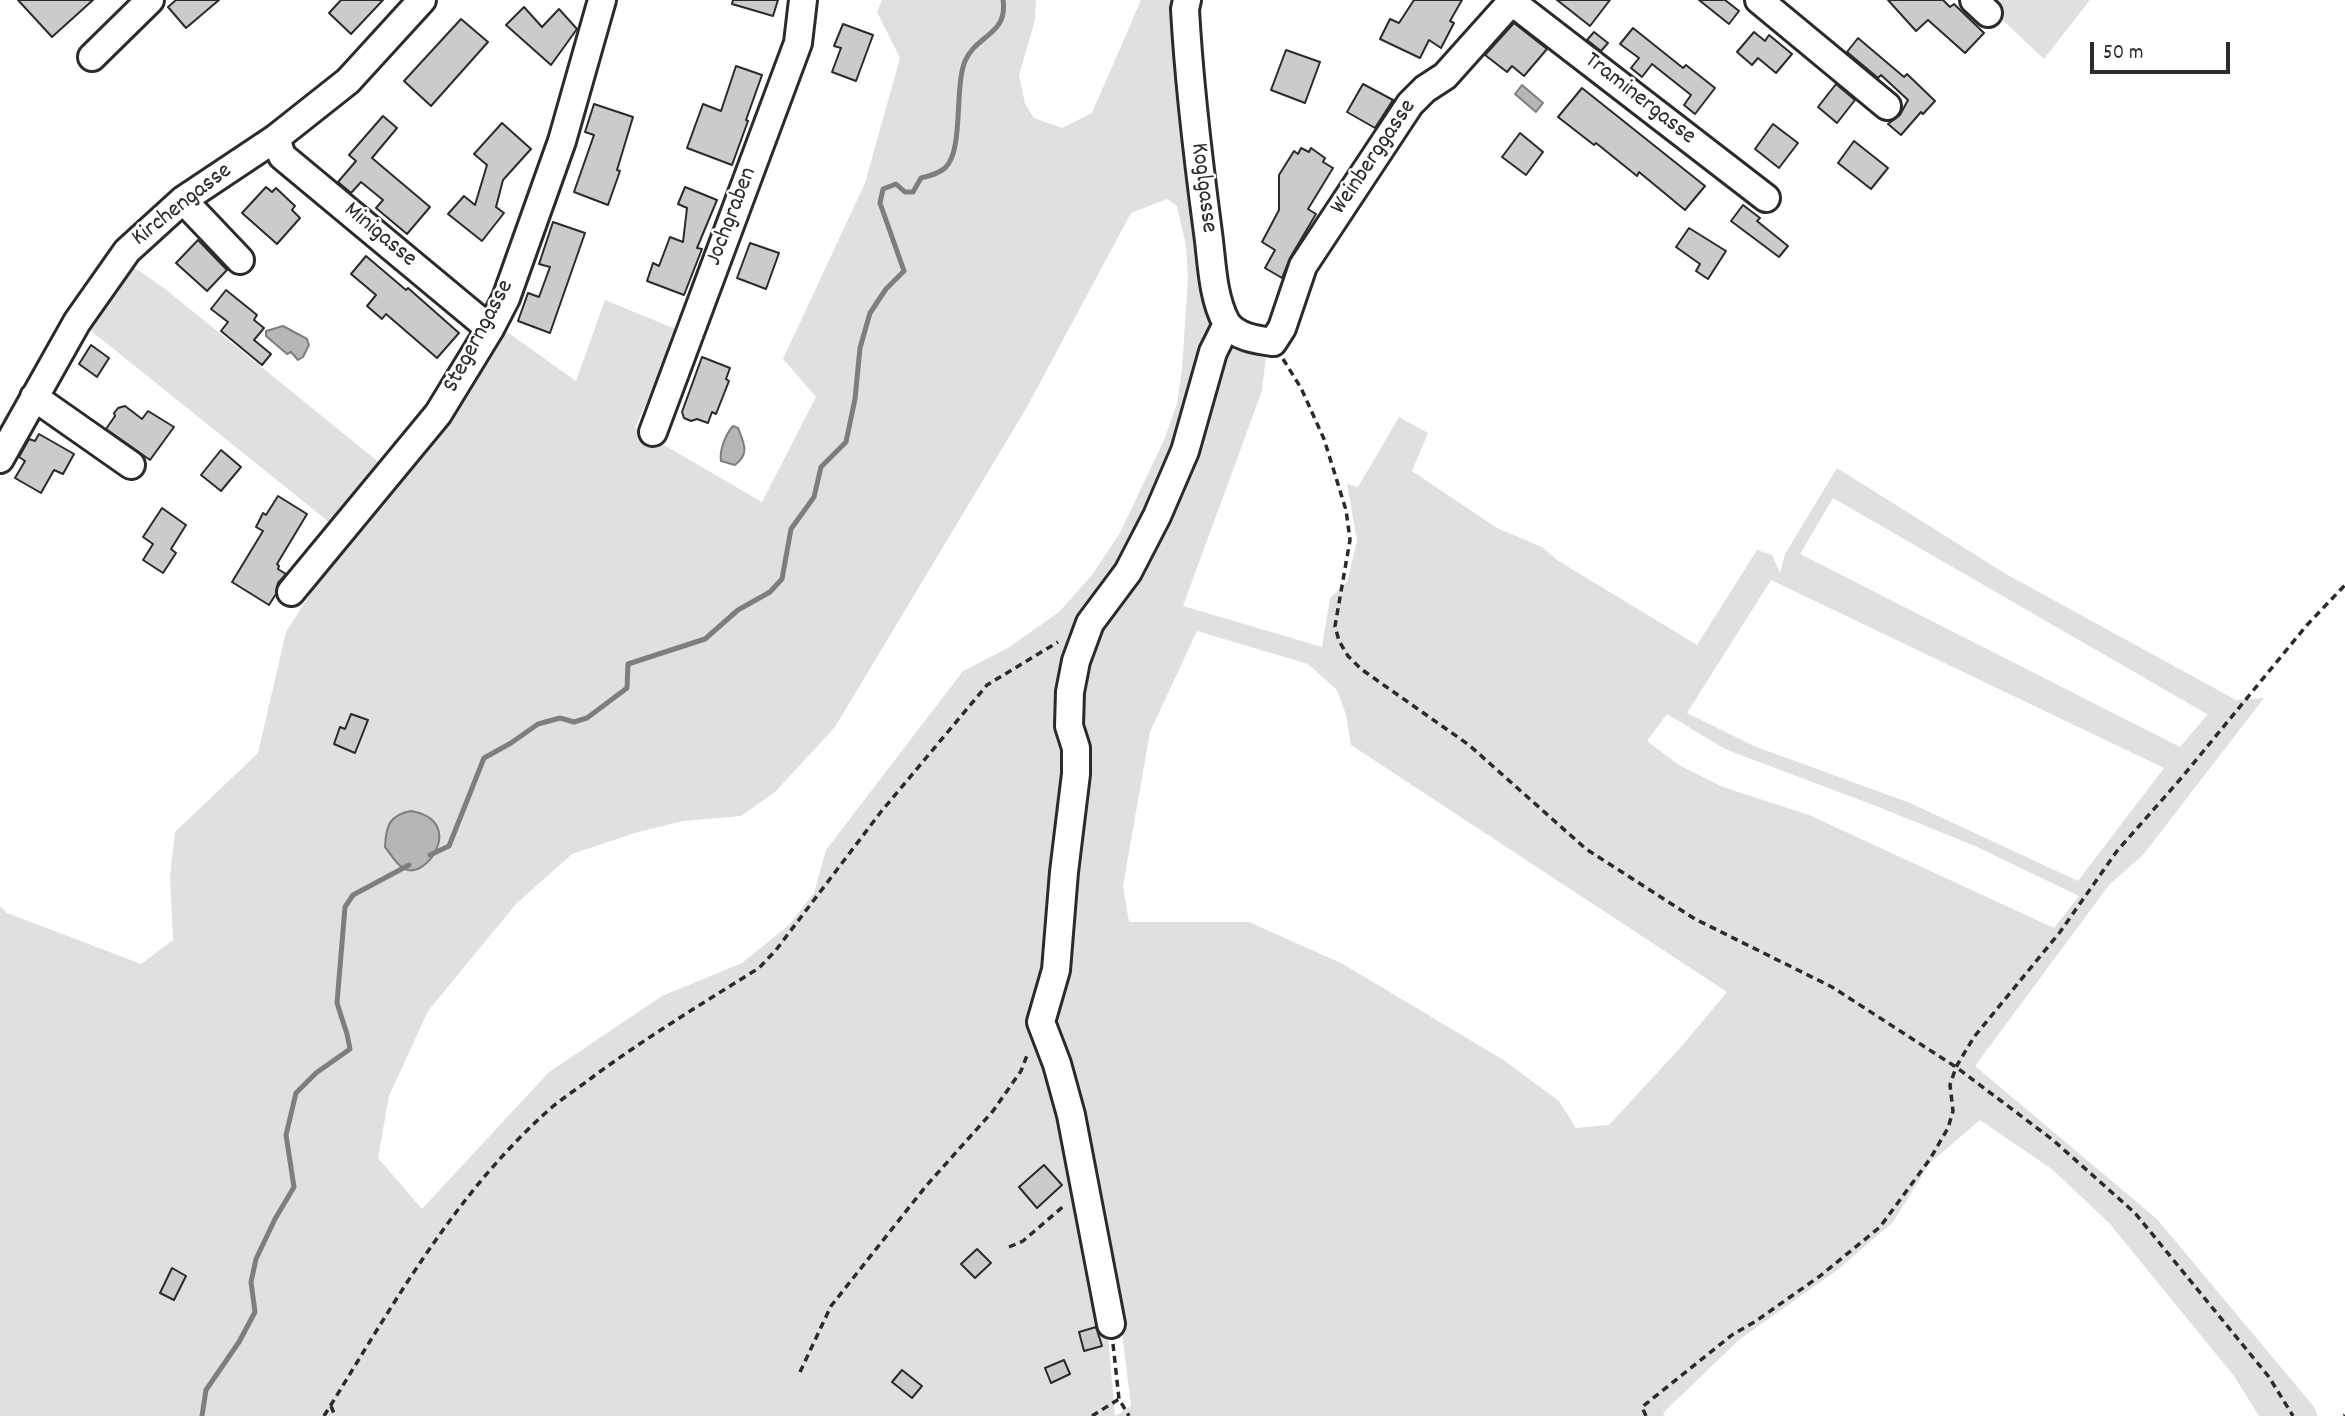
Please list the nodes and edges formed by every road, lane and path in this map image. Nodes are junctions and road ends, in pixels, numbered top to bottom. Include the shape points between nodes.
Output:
1 (150, 0) edge
2 (422, 0) edge
3 (602, 0) edge
4 (803, 0) edge
5 (1187, 0) edge
6 (1759, 0) edge
7 (1512, 1) edge
8 (92, 57) dead end
9 (1887, 106) dead end
10 (276, 138) junction
11 (1766, 198) dead end
12 (183, 200) junction
13 (240, 260) dead end
14 (1227, 324) junction
15 (490, 329) junction
16 (1273, 342) junction
17 (34, 397) junction
18 (653, 432) dead end
19 (0, 459) edge
20 (131, 465) dead end
21 (2345, 585) edge
22 (291, 592) dead end
23 (1090, 623) junction
24 (1041, 1022) junction
25 (1956, 1067) junction
26 (1084, 1189) junction
27 (1009, 1247) dead end
28 (1111, 1324) joint
29 (800, 1372) dead end
30 (1119, 1399) junction
31 (331, 1406) junction
32 (324, 1416) edge
33 (335, 1416) edge
34 (1092, 1416) edge
35 (1129, 1416) edge
36 (1646, 1416) edge
37 (2293, 1416) edge

1 - 8 street
2 - 10 street, Kirchengasse via 348,81
3 - 15 street, Stegerngasse via 562,141 506,298
4 - 18 street, Jochgraben via 799,43
5 - 14 street, Koglgasse via 1189,87 1216,288
6 - 9 street
7 - 11 street, Traminergasse
7 - 16 street, Weinberggasse via 1446,76 1410,104 1303,266
10 - 12 street, Kirchengasse
10 - 15 street, Minigasse via 282,156
12 - 13 street
12 - 17 street, Kirchengasse via 127,251 77,322
14 - 16 street via 1246,337
14 - 23 street via 1213,352 1185,451 1157,516 1128,572
15 - 22 street, Stegerngasse via 438,414
16 - 25 path via 1313,413 1346,510 1350,540 1335,626 1348,656 1469,745 1586,849 1695,919 1832,987
17 - 19 street, Kirchengasse
17 - 20 street
21 - 25 path via 2116,851
23 - 24 street via 1070,691 1069,726 1076,748 1076,774 1056,970
23 - 31 path via 987,685 759,968 552,1107 505,1153 439,1233
24 - 26 street via 1071,1115
24 - 29 path via 1021,1072 993,1111 926,1186 831,1306
25 - 36 path via 1950,1084 1953,1111 1948,1128 1880,1227 1642,1407
25 - 37 path via 2053,1140 2135,1213 2269,1377
26 - 27 path via 1023,1241
26 - 28 street
28 - 30 path
30 - 34 path
30 - 35 path
31 - 32 path
31 - 33 path

